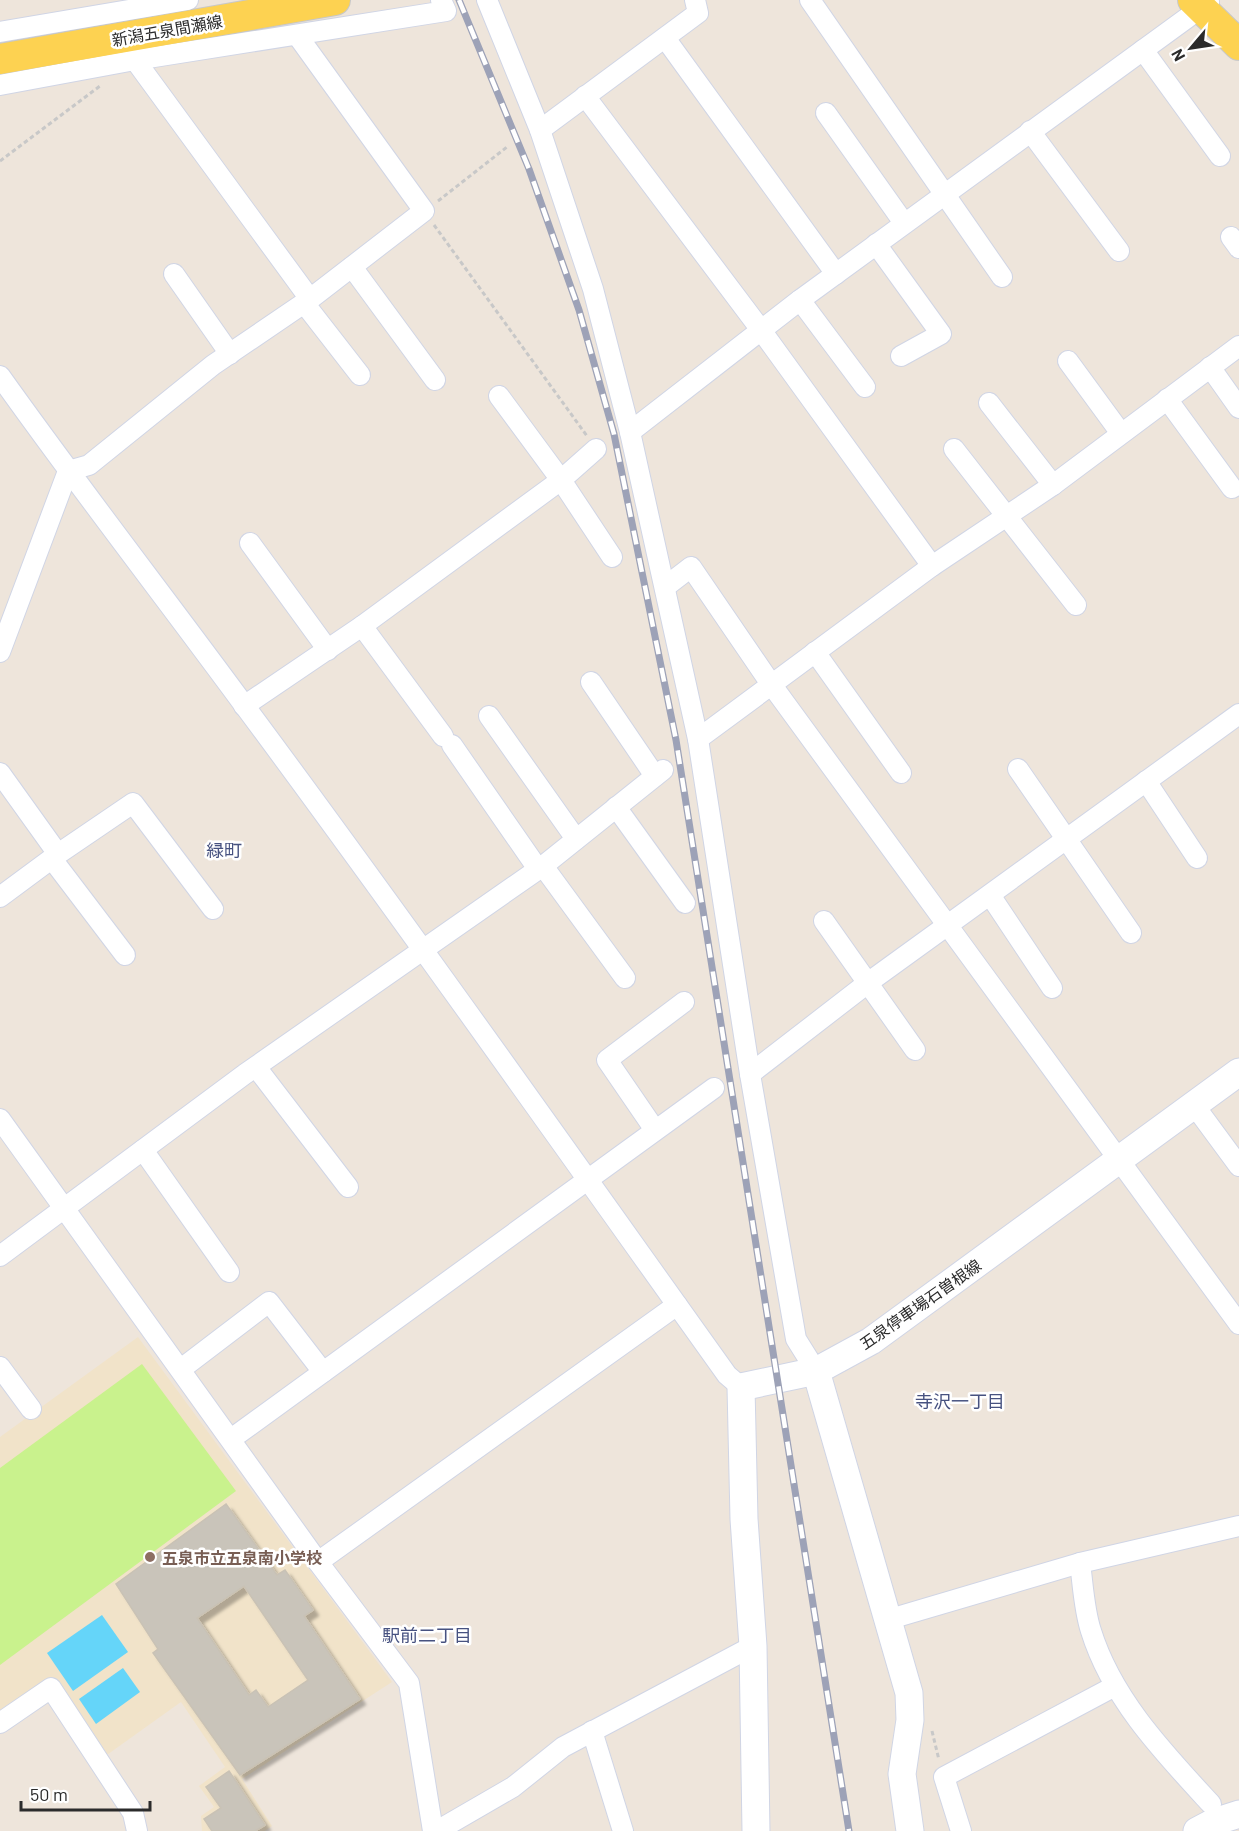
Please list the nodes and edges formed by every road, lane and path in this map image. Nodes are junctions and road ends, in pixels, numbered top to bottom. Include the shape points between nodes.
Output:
1 (188, 0) edge
2 (335, 0) edge
3 (441, 0) edge
4 (695, 0) edge
5 (810, 0) edge
6 (494, 1) edge
7 (1202, 2) edge
8 (0, 32) edge
9 (297, 35) junction
10 (665, 38) junction
11 (1239, 45) edge
12 (1143, 50) junction
13 (0, 59) edge
14 (135, 60) junction
15 (107, 80) dead end
16 (0, 85) edge
17 (585, 96) junction
18 (826, 113) dead end
19 (540, 130) junction
20 (1030, 131) junction
21 (507, 147) dead end
22 (1220, 156) dead end
23 (0, 160) edge
24 (946, 192) junction
25 (424, 211) junction
26 (904, 223) junction
27 (876, 244) junction
28 (1119, 251) dead end
29 (352, 267) junction
30 (174, 274) dead end
31 (836, 274) junction
32 (1002, 277) dead end
33 (800, 300) junction
34 (307, 301) junction
35 (761, 330) junction
36 (1239, 346) edge
37 (230, 354) junction
38 (901, 356) dead end
39 (1068, 361) dead end
40 (1210, 367) junction
41 (360, 375) dead end
42 (0, 376) edge
43 (435, 380) dead end
44 (865, 387) dead end
45 (499, 396) dead end
46 (1167, 399) junction
47 (989, 403) dead end
48 (1239, 408) edge
49 (630, 432) junction
50 (1120, 432) junction
51 (597, 449) joint
52 (954, 449) dead end
53 (68, 471) junction
54 (561, 480) junction
55 (1053, 485) junction
56 (1232, 488) dead end
57 (1008, 518) junction
58 (249, 543) dead end
59 (612, 557) dead end
60 (932, 566) junction
61 (665, 587) junction
62 (1076, 605) dead end
63 (362, 626) junction
64 (328, 650) junction
65 (0, 652) edge
66 (815, 652) junction
67 (591, 682) dead end
68 (771, 684) junction
69 (244, 706) junction
70 (1239, 714) edge
71 (489, 717) dead end
72 (698, 740) junction
73 (1018, 769) dead end
74 (0, 773) edge
75 (901, 773) dead end
76 (1146, 781) junction
77 (616, 807) junction
78 (576, 838) junction
79 (1067, 838) junction
80 (55, 856) junction
81 (1197, 858) dead end
82 (540, 868) junction
83 (990, 895) junction
84 (0, 897) edge
85 (685, 903) dead end
86 (213, 909) dead end
87 (824, 921) dead end
88 (948, 925) junction
89 (1131, 933) dead end
90 (421, 950) junction
91 (125, 955) dead end
92 (625, 978) dead end
93 (869, 982) junction
94 (1052, 988) dead end
95 (684, 1002) dead end
96 (915, 1050) dead end
97 (256, 1067) junction
98 (1239, 1072) edge
99 (750, 1074) junction
100 (714, 1088) dead end
101 (1194, 1105) junction
102 (0, 1119) edge
103 (655, 1130) junction
104 (143, 1150) junction
105 (1118, 1160) junction
106 (1239, 1166) edge
107 (588, 1178) junction
108 (348, 1187) dead end
109 (64, 1209) junction
110 (0, 1256) edge
111 (229, 1272) dead end
112 (677, 1305) junction
113 (1239, 1324) edge
114 (0, 1367) edge
115 (181, 1369) junction
116 (816, 1371) junction
117 (323, 1372) junction
118 (741, 1387) junction
119 (31, 1409) dead end
120 (231, 1439) junction
121 (1239, 1526) edge
122 (318, 1562) junction
123 (1080, 1563) junction
124 (890, 1619) junction
125 (753, 1646) junction
126 (1115, 1686) junction
127 (0, 1723) edge
128 (592, 1731) junction
129 (1211, 1804) dead end
130 (1239, 1814) edge
131 (136, 1831) edge
132 (435, 1831) edge
133 (623, 1831) edge
134 (756, 1831) edge
135 (910, 1831) edge
136 (961, 1831) edge
137 (1197, 1831) edge

1 - 8 street
2 - 13 main road, 新潟五泉間瀬線
3 - 9 street via 446,11
4 - 10 street via 698,14
5 - 24 street
6 - 19 street
7 - 11 main road
7 - 12 street
9 - 14 street
9 - 25 street
10 - 17 street
10 - 31 street
12 - 20 street
12 - 22 street
14 - 16 street
14 - 34 street
15 - 23 path
17 - 19 street
17 - 35 street
18 - 26 street
19 - 49 street via 593,289
20 - 24 street
20 - 28 street
21 - 25 path
24 - 26 street
24 - 32 street
25 - 29 street
25 - 51 path
26 - 27 street
27 - 31 street
27 - 38 street via 940,334
29 - 34 street
29 - 43 street
30 - 37 street
31 - 33 street
33 - 35 street
33 - 44 street
34 - 37 street
34 - 41 street
35 - 49 street
35 - 60 street
36 - 40 street
37 - 53 street via 89,465
39 - 50 street
40 - 46 street
40 - 48 street
42 - 53 street
45 - 54 street
46 - 50 street
46 - 56 street
47 - 55 street
49 - 61 street
50 - 55 street
51 - 54 street
52 - 57 street
53 - 65 street
53 - 69 street
54 - 59 street
54 - 63 street
55 - 57 street
57 - 60 street
57 - 62 street
58 - 64 street
60 - 66 street
61 - 68 street via 691,567
61 - 72 street
63 - 64 street
63 - 82 street
64 - 69 street
66 - 68 street
66 - 75 street
67 - 77 street via 659,773
68 - 72 street
68 - 88 street
69 - 90 street
70 - 76 street
71 - 78 street
72 - 99 street
73 - 79 street
74 - 80 street
76 - 79 street
76 - 81 street
77 - 78 street
77 - 85 street
78 - 82 street
79 - 83 street
79 - 89 street
80 - 84 street
80 - 86 street via 134,803
80 - 91 street
82 - 90 street
82 - 92 street
83 - 88 street
83 - 94 street
87 - 93 street
88 - 93 street
88 - 105 street
90 - 97 street
90 - 107 street
93 - 96 street
93 - 99 street
95 - 103 street via 607,1060
97 - 104 street
97 - 108 street
98 - 101 main road, 五泉停車場石曽根線
99 - 116 street via 796,1340
100 - 103 street
101 - 105 main road, 五泉停車場石曽根線
101 - 106 street
102 - 109 street
103 - 107 street
104 - 109 street
104 - 111 street
105 - 113 street
105 - 116 main road, 五泉停車場石曽根線 via 871,1341
107 - 112 street
107 - 117 street
109 - 110 street
109 - 115 street
112 - 118 street
112 - 122 street
114 - 119 street
115 - 117 street via 269,1302
115 - 120 street
116 - 118 main road, 五泉停車場石曽根線
116 - 124 main road
117 - 120 street
118 - 125 main road via 744,1519
120 - 122 street
121 - 123 street
122 - 132 street via 410,1683
123 - 124 street
123 - 126 street via 1090,1631
124 - 135 main road via 910,1706 902,1774
125 - 128 street
125 - 134 main road
126 - 129 street via 1161,1749
126 - 136 street via 944,1777
127 - 131 street via 51,1688 133,1812
128 - 132 street via 563,1747 513,1786
128 - 133 street
130 - 137 main road

